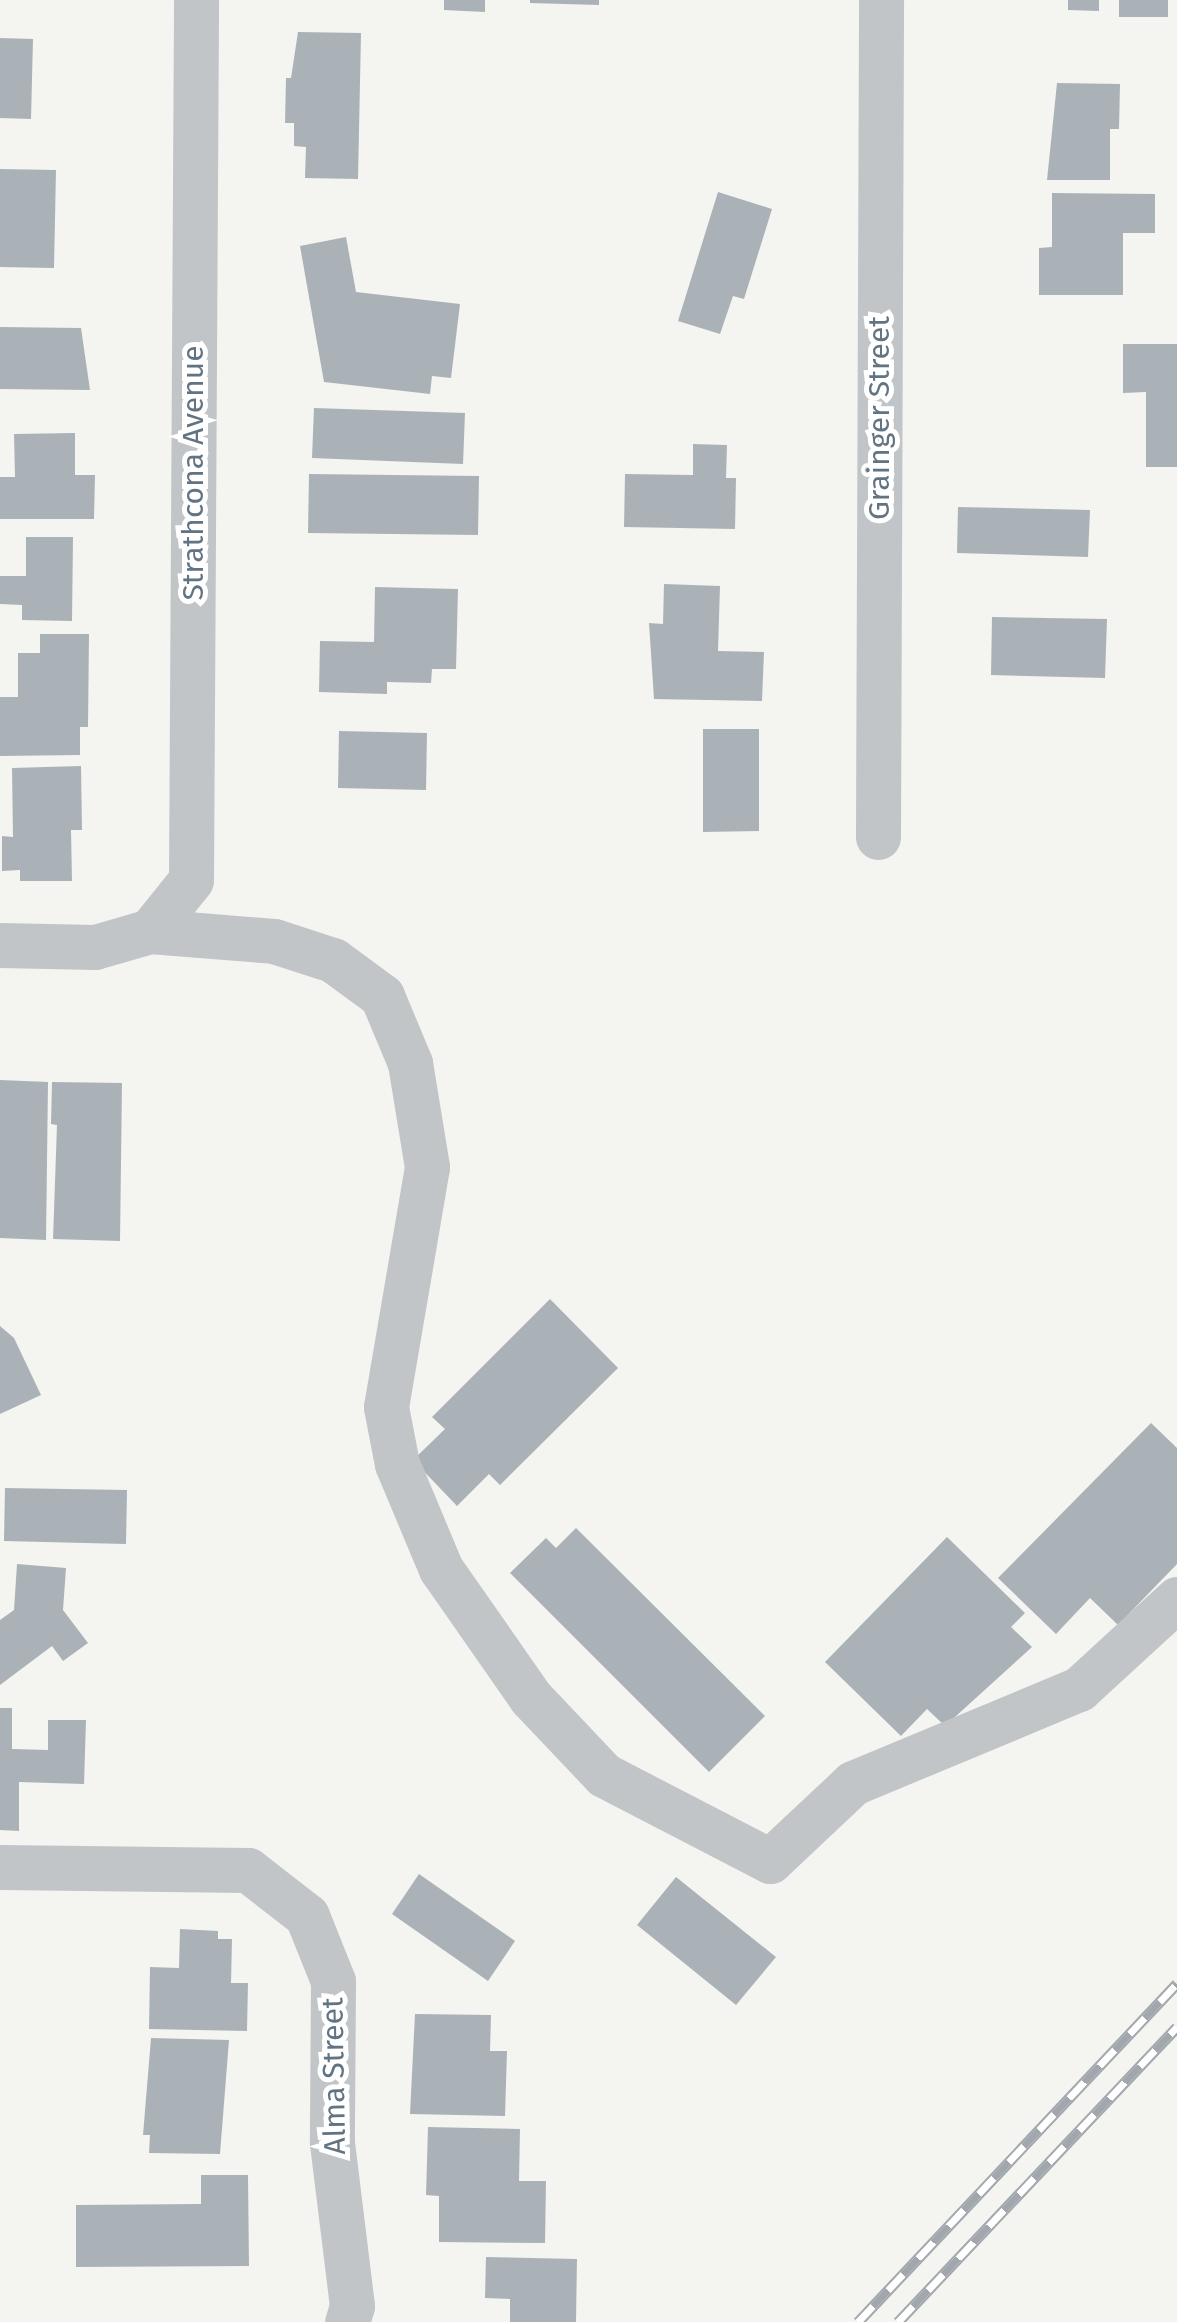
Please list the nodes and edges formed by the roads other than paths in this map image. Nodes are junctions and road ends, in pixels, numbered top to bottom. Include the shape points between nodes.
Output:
1 (196, 0) edge
2 (881, 0) edge
3 (878, 837) dead end
4 (150, 930) junction
5 (0, 944) edge
6 (1177, 1599) edge
7 (0, 1866) edge
8 (347, 2322) edge

1 - 4 street, Strathcona Avenue via 191,880
2 - 3 street, Grainger Street
4 - 5 street via 95,946
4 - 6 street via 274,941 333,960 382,996 410,1063 427,1167 386,1406 397,1464 441,1569 531,1698 604,1775 770,1862 854,1784 1080,1689
7 - 8 street, Alma Street via 248,1870 307,1916 333,1981 332,2143 352,2306

